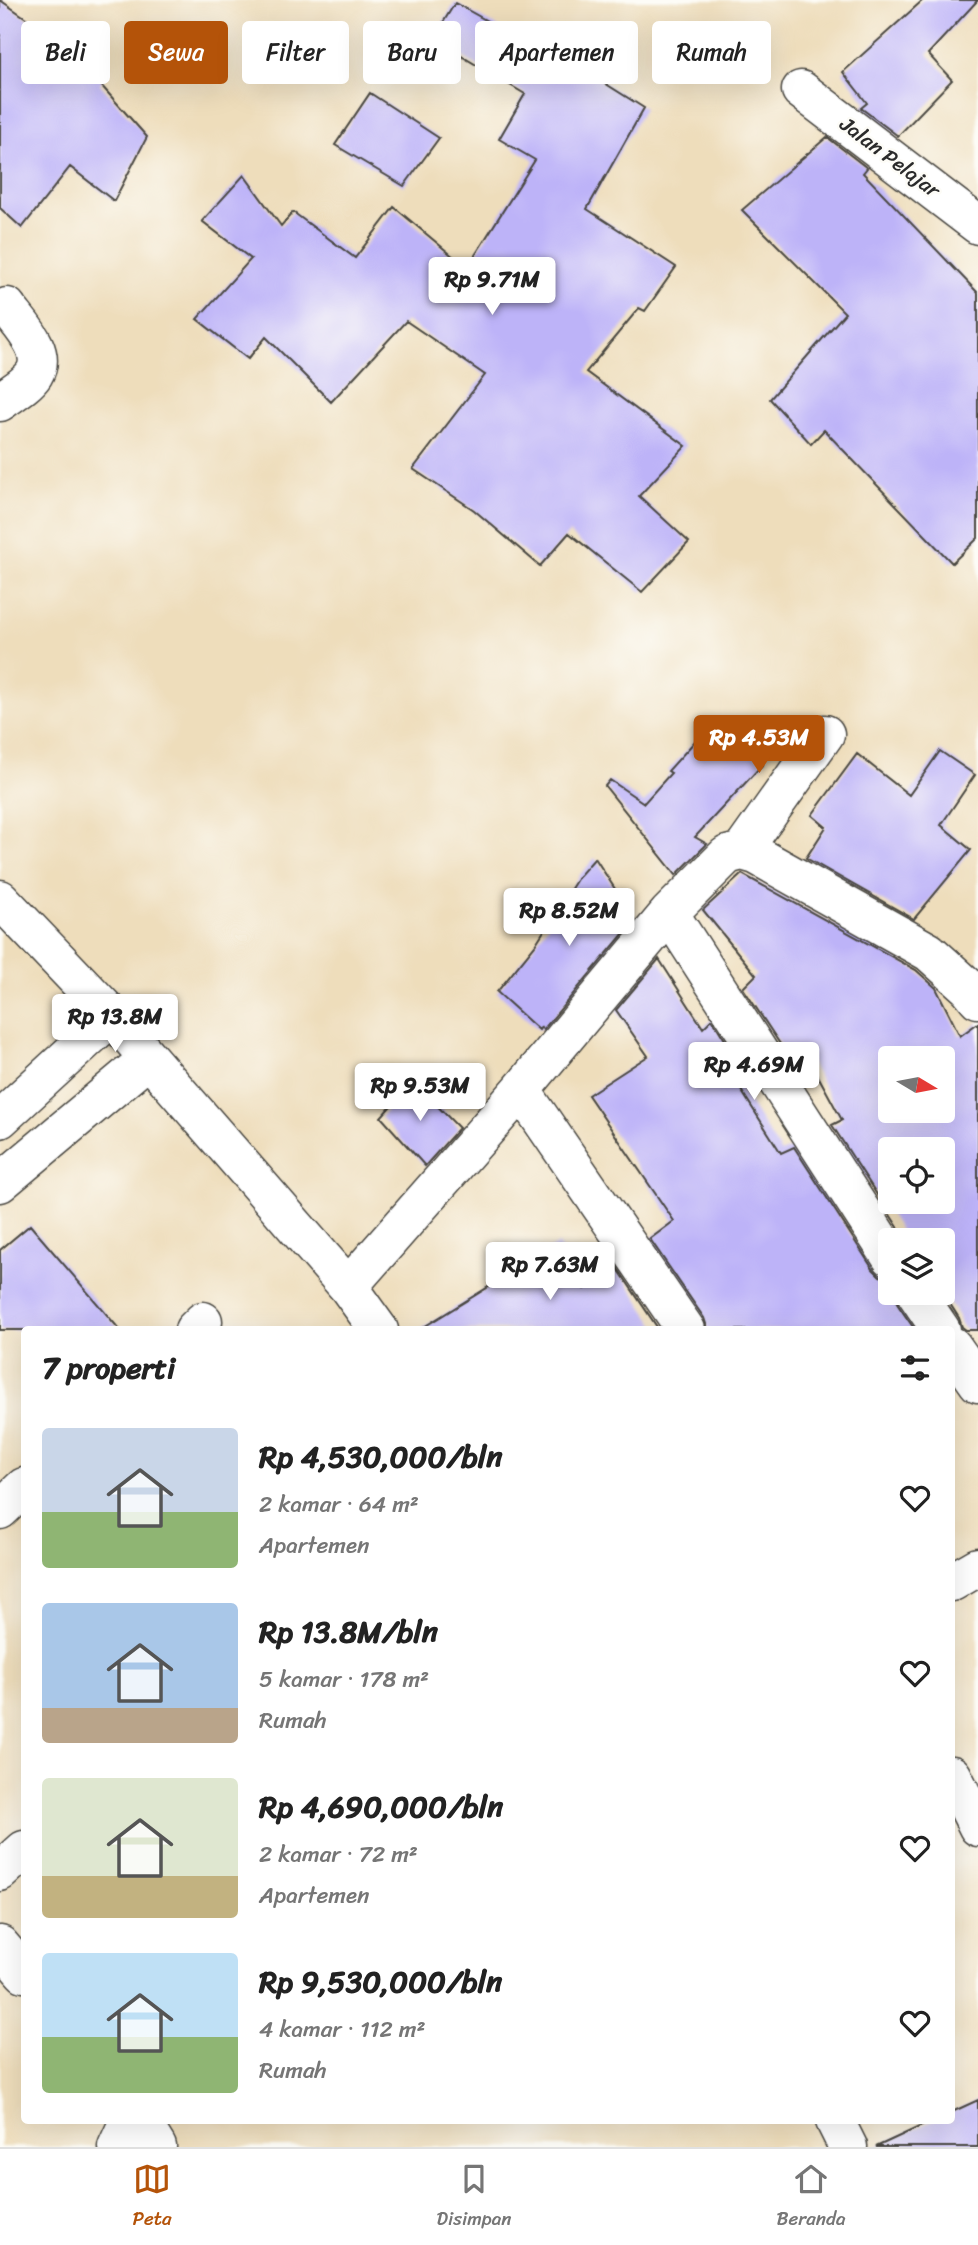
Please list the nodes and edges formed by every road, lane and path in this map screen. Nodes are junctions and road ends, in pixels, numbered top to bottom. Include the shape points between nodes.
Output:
1 (801, 90) dead end
2 (978, 225) edge
3 (7, 307) dead end
4 (0, 402) edge
5 (825, 734) dead end
6 (742, 851) junction
7 (0, 899) edge
8 (668, 914) junction
9 (978, 999) edge
10 (112, 1016) junction
11 (148, 1059) junction
12 (521, 1090) junction
13 (0, 1119) edge
14 (0, 1183) edge
15 (878, 1237) edge
16 (348, 1287) junction
17 (924, 1305) edge
18 (376, 1326) edge
19 (683, 1326) edge
20 (938, 1326) edge
21 (955, 1350) edge
22 (978, 1383) edge
23 (21, 1490) edge
24 (0, 1510) edge
25 (978, 1567) edge
26 (955, 1581) edge
27 (955, 1781) edge
28 (978, 1826) edge
29 (21, 1853) edge
30 (0, 1872) edge
31 (0, 1945) edge
32 (21, 1970) edge
33 (128, 2124) edge
34 (143, 2124) edge
35 (836, 2124) edge
36 (117, 2147) edge
37 (157, 2147) edge
38 (848, 2147) edge

1 - 2 street, Jalan Pelajar
3 - 4 street via 37,351 38,363 33,376
5 - 6 street
6 - 8 street via 727,855
6 - 9 street via 929,951
7 - 10 street
8 - 12 street
8 - 15 street
10 - 11 street
10 - 13 street
11 - 14 street
11 - 16 street
12 - 16 street
12 - 19 street
16 - 18 street
17 - 20 street
21 - 22 street
23 - 24 street
25 - 26 street
27 - 28 street
29 - 30 street
31 - 32 street
33 - 36 street
34 - 37 street
35 - 38 street

